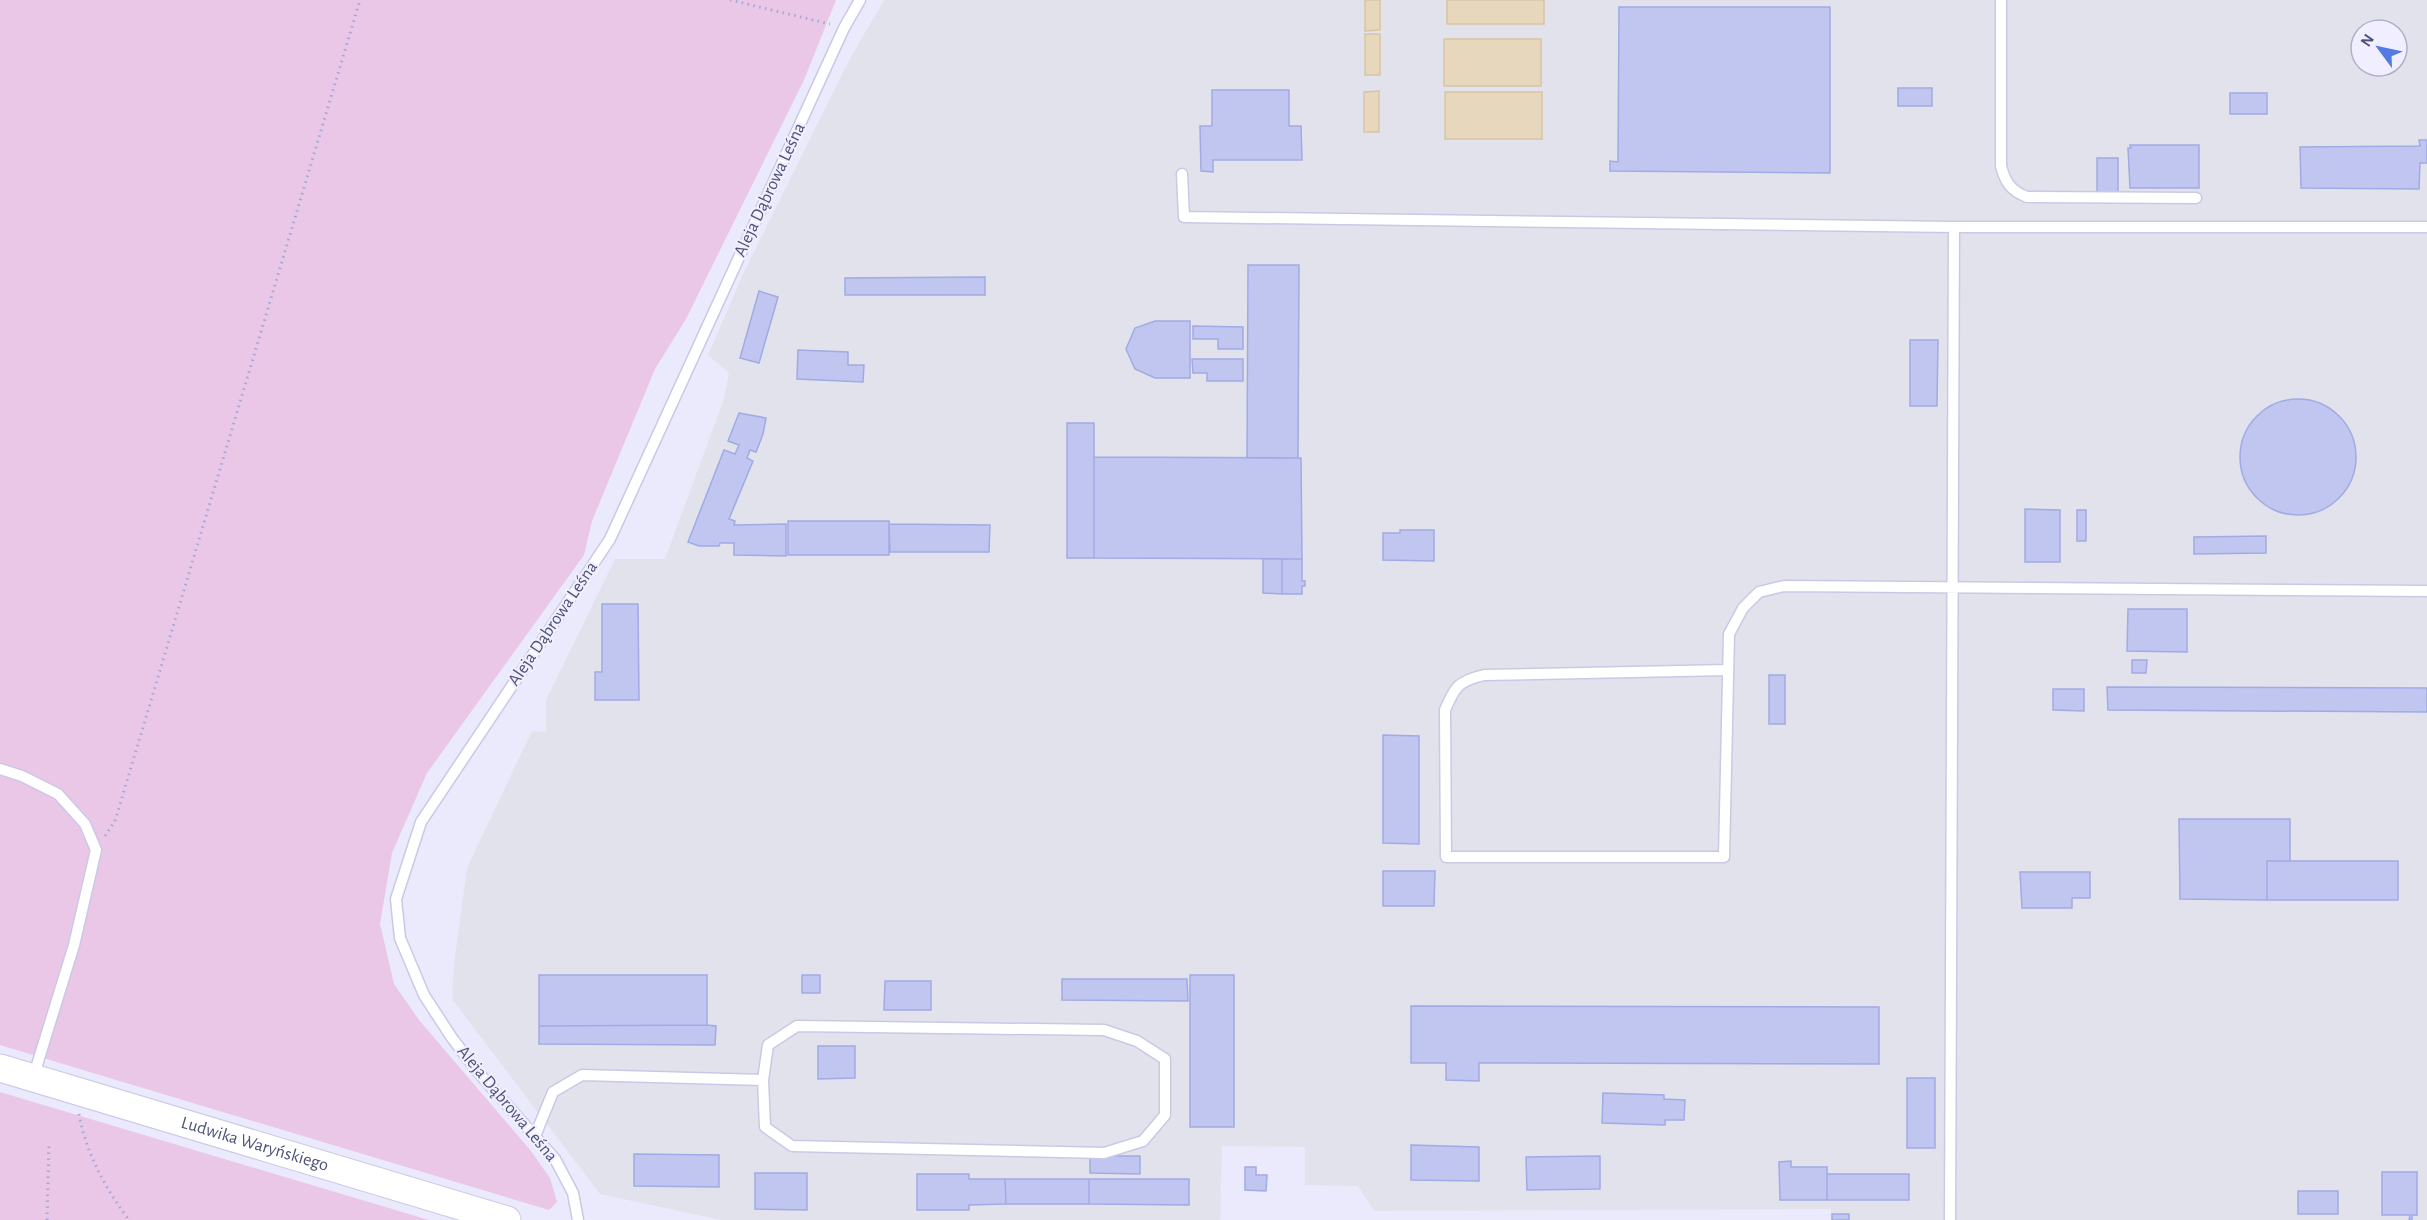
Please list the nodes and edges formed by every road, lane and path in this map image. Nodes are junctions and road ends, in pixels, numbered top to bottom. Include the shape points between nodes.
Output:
1 (360, 0) edge
2 (730, 0) edge
3 (860, 0) edge
4 (2001, 0) edge
5 (844, 28) junction
6 (1182, 174) dead end
7 (2196, 198) dead end
8 (1954, 227) junction
9 (2427, 227) edge
10 (1952, 587) junction
11 (2427, 591) edge
12 (1728, 670) junction
13 (0, 769) edge
14 (96, 850) junction
15 (0, 1068) edge
16 (33, 1078) junction
17 (763, 1080) junction
18 (78, 1106) dead end
19 (535, 1136) junction
20 (49, 1143) dead end
21 (47, 1220) edge
22 (129, 1220) edge
23 (507, 1220) edge
24 (578, 1220) edge
25 (1950, 1220) edge

1 - 14 path via 115,822
2 - 5 path
3 - 5 lane, Aleja Dąbrowa Leśna
4 - 7 lane via 2001,166 2008,186 2027,197
5 - 19 lane, Aleja Dąbrowa Leśna via 610,539 421,822 396,899 400,938 424,995 471,1062
6 - 8 lane via 1184,217
8 - 9 lane
8 - 10 lane
10 - 11 lane
10 - 12 lane via 1784,586 1759,592 1743,608 1729,634
10 - 25 lane
12 - 12 lane via 1724,857 1446,857 1444,710 1464,680 1484,675
13 - 14 lane via 58,794 85,824
14 - 16 lane via 74,945
15 - 16 street, Ludwika Waryńskiego
16 - 23 street, Ludwika Waryńskiego
17 - 17 lane via 765,1127 792,1146 1104,1153 1143,1141 1165,1115 1165,1059 1137,1041 1104,1030 797,1026 768,1045
17 - 19 lane via 582,1075 553,1092
18 - 22 path via 83,1140 111,1196
19 - 24 lane, Aleja Dąbrowa Leśna via 555,1160 573,1192
20 - 21 path

